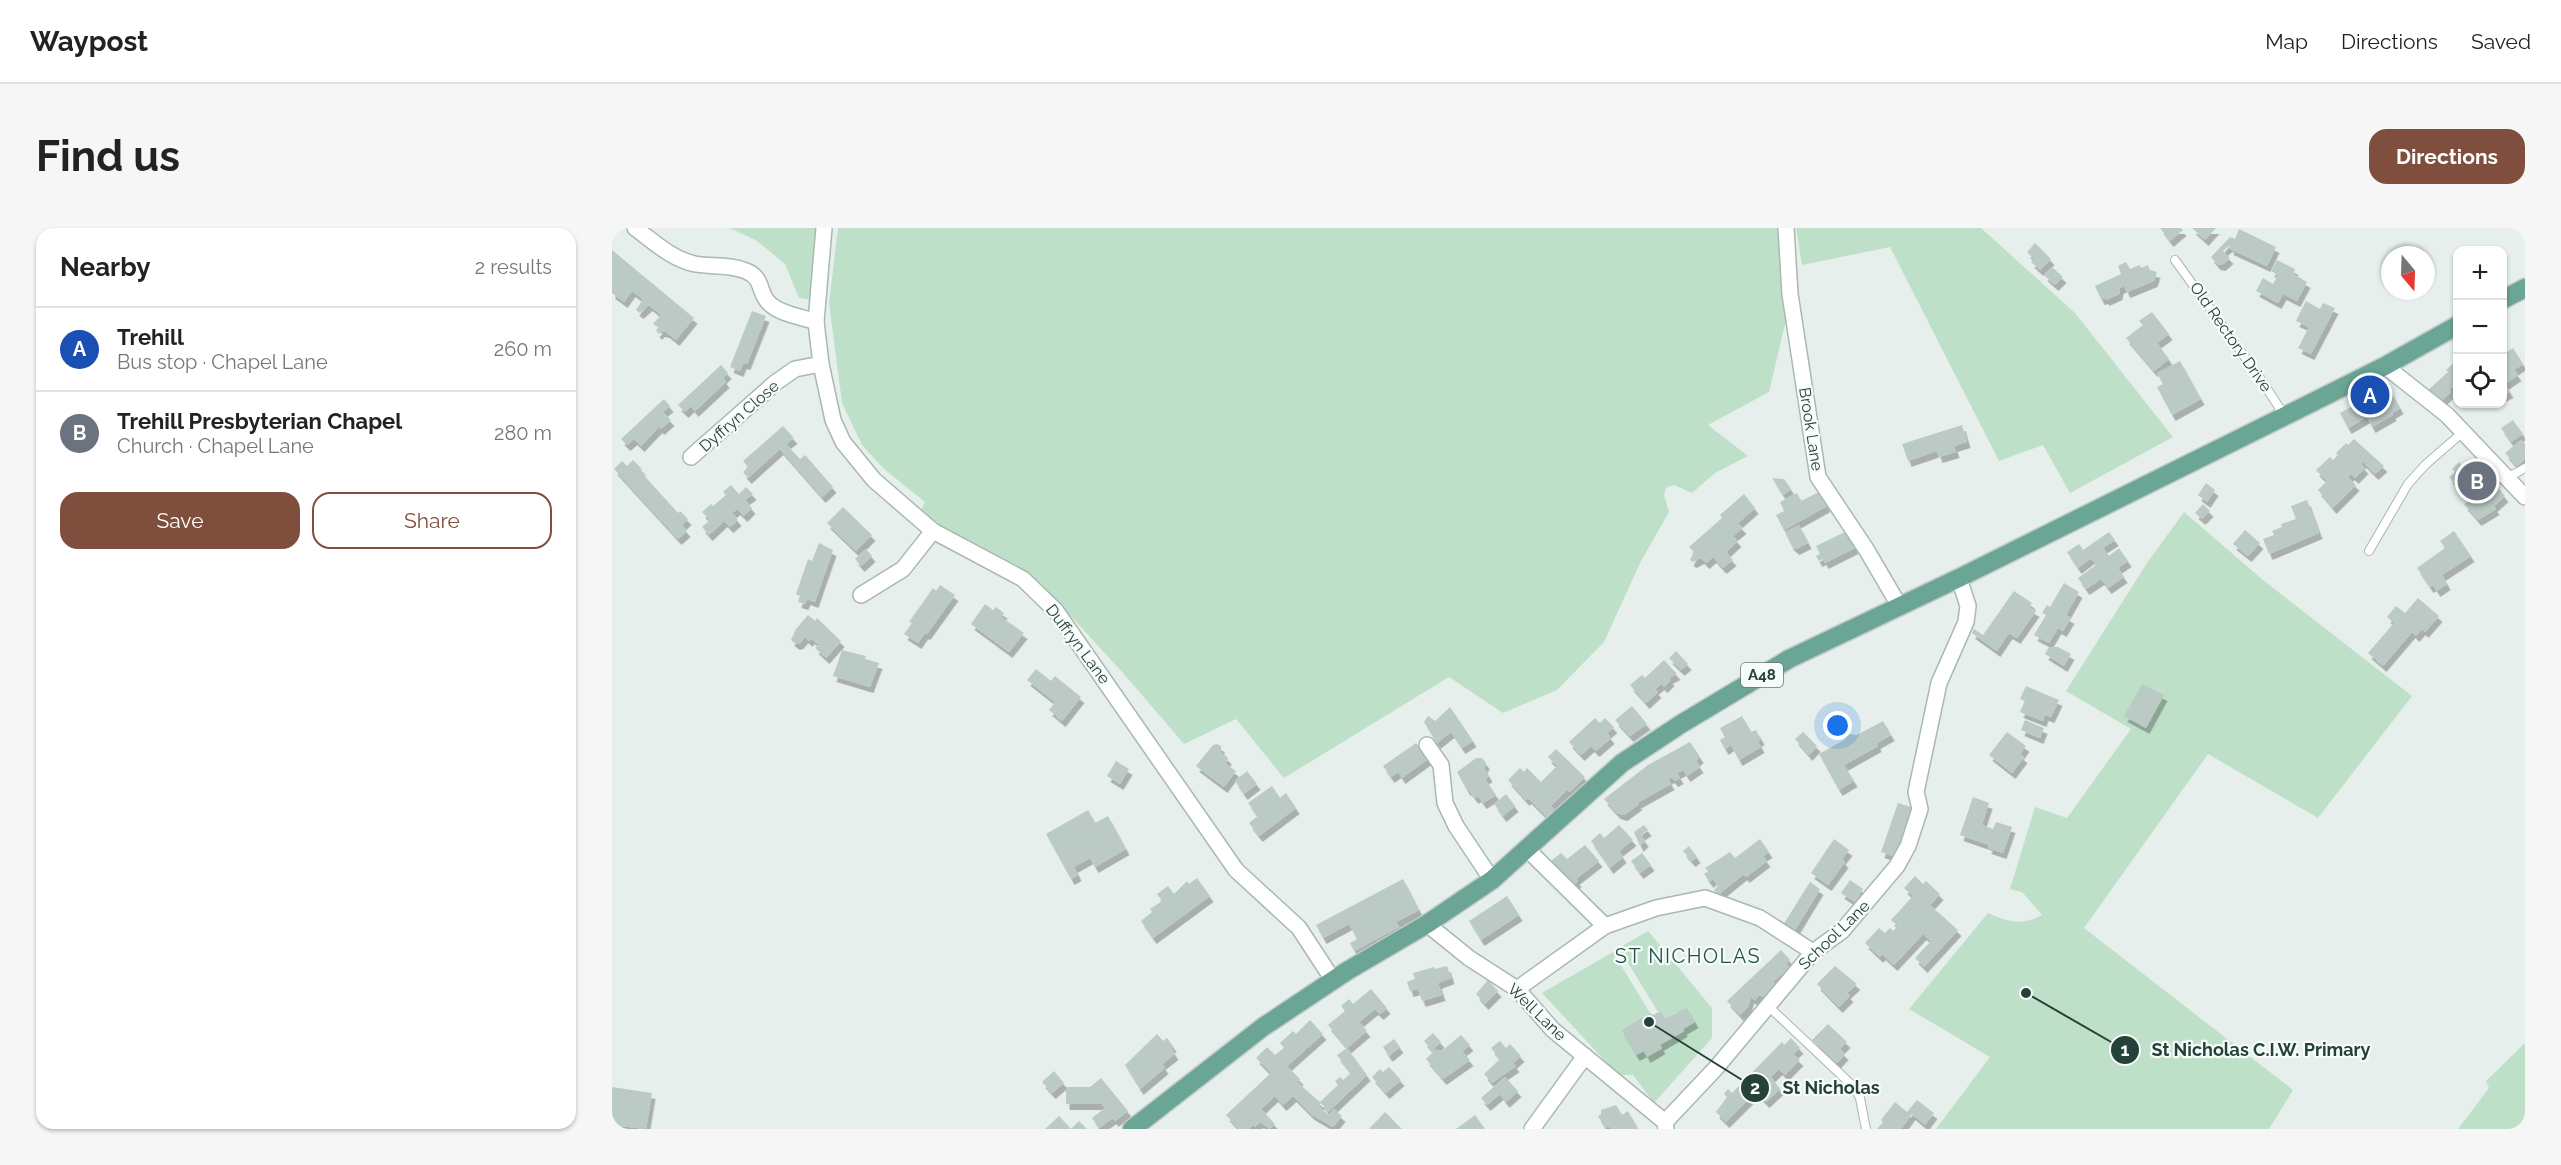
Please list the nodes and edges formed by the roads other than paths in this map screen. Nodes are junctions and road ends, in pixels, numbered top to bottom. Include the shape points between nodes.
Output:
1 (635, 228) edge
2 (824, 228) edge
3 (1786, 228) edge
4 (2175, 260) dead end
5 (2525, 288) edge
6 (2507, 297) edge
7 (816, 322) junction
8 (2453, 327) edge
9 (821, 364) junction
10 (2385, 366) junction
11 (2285, 416) junction
12 (2463, 432) junction
13 (691, 457) dead end
14 (2525, 468) edge
15 (2507, 478) junction
16 (2525, 497) edge
17 (933, 531) junction
18 (2369, 551) dead end
19 (1959, 578) junction
20 (861, 595) dead end
21 (1900, 607) junction
22 (1428, 745) dead end
23 (1527, 849) junction
24 (1492, 880) junction
25 (1427, 924) junction
26 (1605, 926) junction
27 (1813, 952) junction
28 (1333, 980) junction
29 (1517, 989) junction
30 (1767, 1005) junction
31 (1585, 1056) junction
32 (1666, 1125) edge
33 (1132, 1129) edge
34 (1532, 1129) edge
35 (1866, 1129) edge

1 - 7 street via 668,253 693,264 745,270 762,286 770,305
2 - 7 street, Duffryn Lane
3 - 21 street, Brook Lane via 1790,294 1818,477
4 - 11 lane, Old Rectory Drive
5 - 6 main road
7 - 9 street, Duffryn Lane
8 - 10 main road, A48
9 - 13 street, Dyffryn Close via 795,369 775,382
9 - 17 street, Duffryn Lane via 833,420 843,442 874,480
10 - 11 main road, A48
10 - 12 street
11 - 19 main road, A48
12 - 15 street
12 - 18 lane via 2408,484
14 - 15 lane
15 - 16 street
17 - 20 street via 903,569
17 - 28 street, Duffryn Lane via 1023,579 1056,611 1236,870 1299,928
19 - 21 main road, A48
19 - 27 street, School Lane via 1968,606 1966,622 1939,683 1916,792 1920,809 1908,846 1865,906 1842,931
21 - 23 main road, A48 via 1789,659 1681,724 1622,763
22 - 24 street via 1441,765 1445,803
23 - 24 main road, A48
23 - 26 street
24 - 25 main road, A48
25 - 28 main road, A48
25 - 29 street, Well Lane
26 - 27 street via 1656,908 1705,898 1760,918
26 - 29 street
27 - 30 street, School Lane
28 - 33 main road, A48 via 1213,1064
29 - 31 street, Well Lane via 1553,1030
30 - 32 street, School Lane
30 - 35 lane via 1855,1088
31 - 32 street, Well Lane
31 - 34 street

